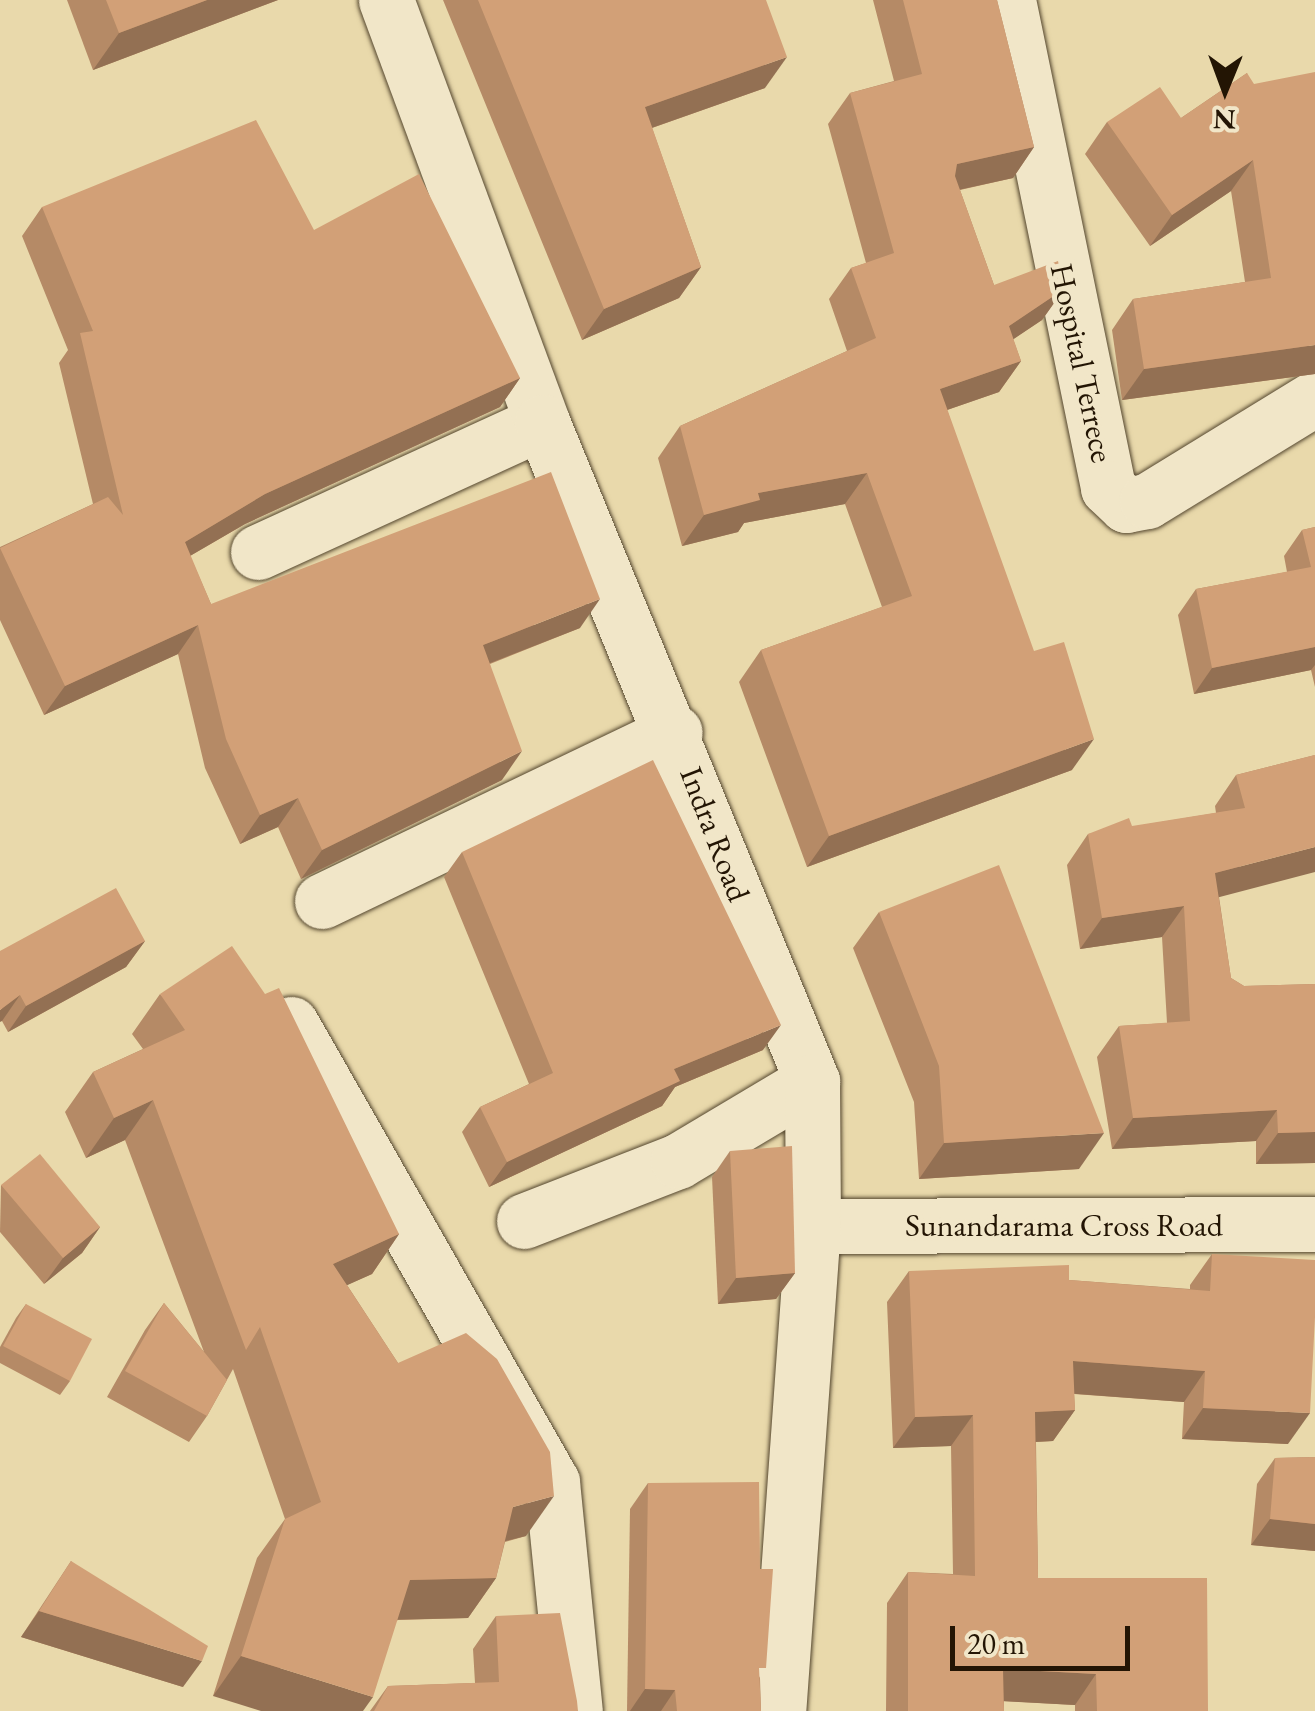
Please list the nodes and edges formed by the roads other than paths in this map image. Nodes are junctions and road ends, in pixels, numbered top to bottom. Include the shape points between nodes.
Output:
1 (386, 0) edge
2 (1008, 0) edge
3 (1315, 398) edge
4 (542, 422) junction
5 (258, 552) dead end
6 (675, 732) junction
7 (322, 901) dead end
8 (290, 1021) edge
9 (812, 1081) junction
10 (524, 1221) dead end
11 (1315, 1224) edge
12 (813, 1226) junction
13 (575, 1711) edge
14 (778, 1711) edge

1 - 4 street, Indra Road
2 - 3 street, Hospital Terrece via 1108,488 1126,504 1147,501
4 - 5 street
4 - 6 street, Indra Road
6 - 7 street
6 - 9 street, Indra Road
8 - 13 street via 552,1482
9 - 10 street via 678,1161
9 - 12 street, Indra Road
11 - 12 street, Sunandarama Cross Road
12 - 14 street, Indra Road

